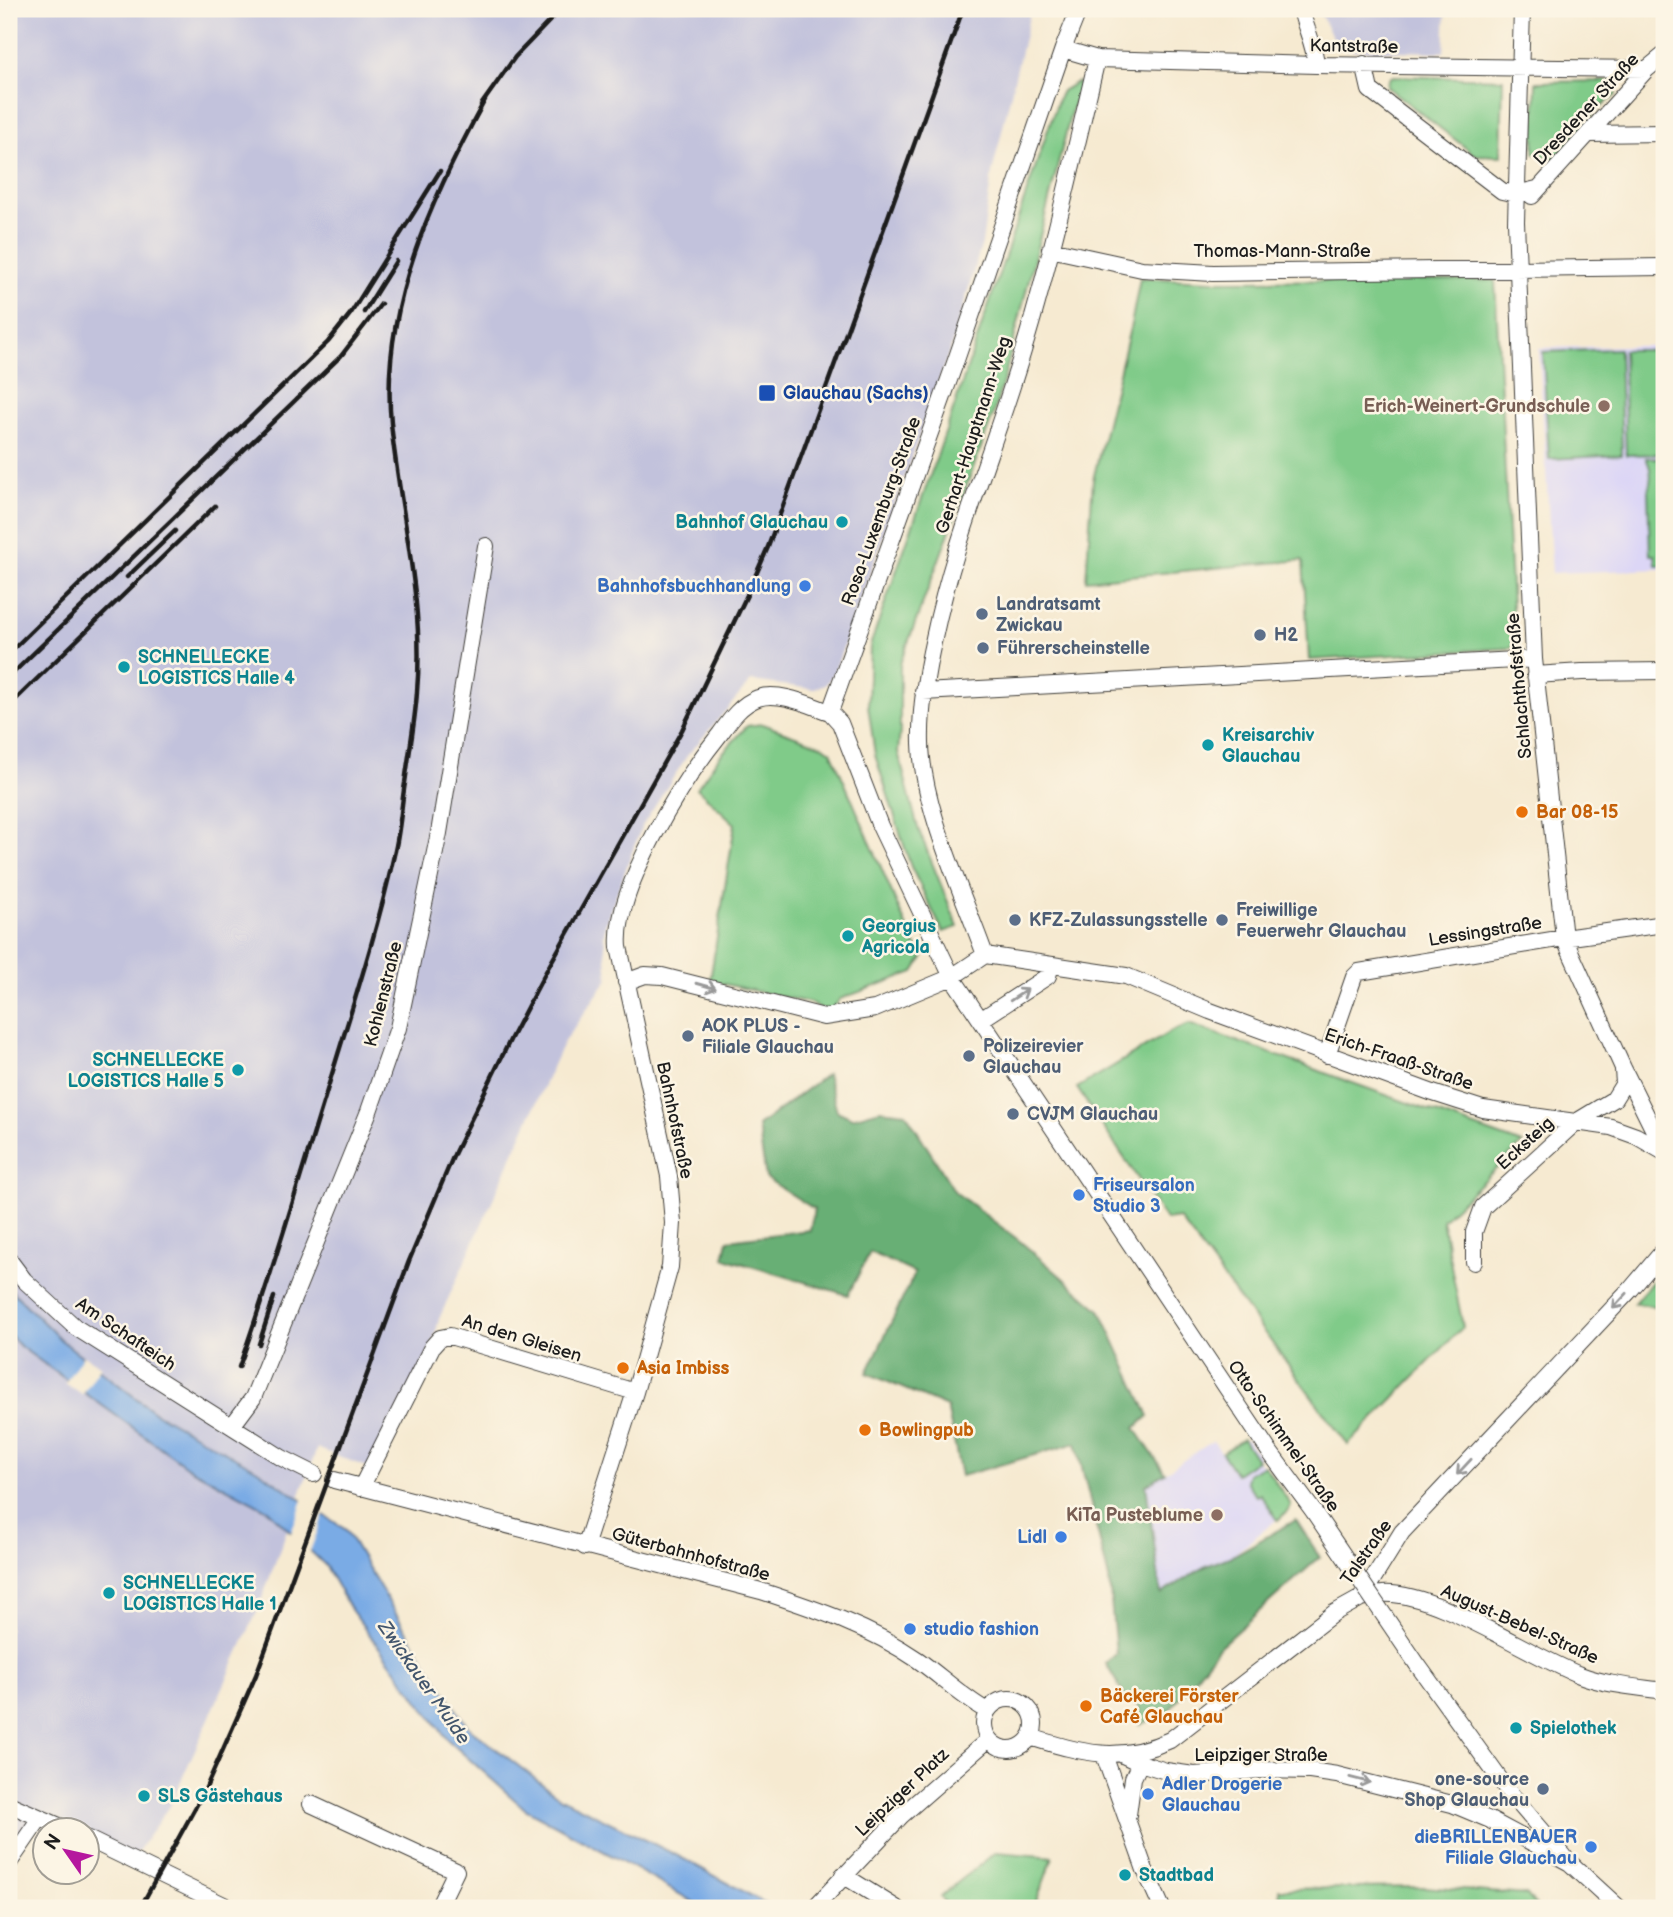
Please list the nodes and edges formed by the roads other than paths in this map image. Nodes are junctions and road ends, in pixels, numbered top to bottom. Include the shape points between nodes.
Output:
1 (1080, 9) edge
2 (1301, 9) edge
3 (1522, 9) edge
4 (1063, 49) junction
5 (1664, 55) edge
6 (1097, 59) junction
7 (1364, 64) junction
8 (1316, 65) junction
9 (1519, 68) junction
10 (1647, 69) junction
11 (1664, 133) edge
12 (1589, 134) junction
13 (1537, 189) junction
14 (1516, 194) junction
15 (1516, 222) junction
16 (1050, 249) junction
17 (1664, 267) edge
18 (1517, 269) junction
19 (486, 546) dead end
20 (1534, 659) junction
21 (1664, 671) edge
22 (1535, 676) junction
23 (923, 692) junction
24 (830, 712) junction
25 (1664, 924) edge
26 (1564, 938) junction
27 (985, 955) junction
28 (1051, 965) junction
29 (951, 976) junction
30 (626, 982) junction
31 (982, 1020) junction
32 (1327, 1055) junction
33 (1623, 1068) junction
34 (1576, 1122) junction
35 (1664, 1152) edge
36 (1664, 1250) edge
37 (9, 1260) edge
38 (1474, 1262) dead end
39 (635, 1392) junction
40 (232, 1426) junction
41 (314, 1474) dead end
42 (334, 1480) dead end
43 (362, 1488) junction
44 (585, 1547) junction
45 (1361, 1598) junction
46 (1664, 1691) edge
47 (987, 1711) junction
48 (1030, 1737) junction
49 (989, 1739) junction
50 (1104, 1755) junction
51 (1123, 1755) junction
52 (1140, 1763) junction
53 (9, 1804) edge
54 (311, 1804) dead end
55 (33, 1815) edge
56 (1127, 1821) junction
57 (32, 1830) edge
58 (102, 1846) edge
59 (9, 1863) edge
60 (1570, 1863) junction
61 (843, 1875) junction
62 (230, 1908) edge
63 (438, 1908) edge
64 (814, 1908) edge
65 (896, 1908) edge
66 (1162, 1908) edge
67 (1619, 1908) edge

1 - 4 street, Rosa-Luxemburg-Straße
2 - 8 street
3 - 9 street, Schlachthofstraße
4 - 6 street, Kantstraße
4 - 24 street, Rosa-Luxemburg-Straße
5 - 10 street, Dresdener Straße
6 - 8 street, Kantstraße
6 - 16 street, Gerhart-Hauptmann-Weg
7 - 8 street, Kantstraße
7 - 9 street, Kantstraße
7 - 14 street via 1370,90 1502,191
9 - 10 street, Kantstraße
9 - 14 street, Schlachthofstraße
10 - 12 street, Dresdener Straße
11 - 12 street
12 - 13 street, Dresdener Straße
13 - 14 street, Dresdener Straße
13 - 15 street, Dresdener Straße
14 - 15 street, Schlachthofstraße
15 - 18 street, Schlachthofstraße
16 - 18 street, Thomas-Mann-Straße via 1142,269 1213,273
16 - 23 street, Gerhart-Hauptmann-Weg via 1013,384 945,587
17 - 18 street, Thomas-Mann-Straße
18 - 20 street, Schlachthofstraße
19 - 40 street, Kohlenstraße via 439,833 398,1028 253,1398
20 - 22 street, Schlachthofstraße
20 - 23 street
21 - 22 street
22 - 26 street, Schlachthofstraße
23 - 27 street, Gerhart-Hauptmann-Weg via 925,781
24 - 29 street via 840,723 880,826
24 - 30 street, Bahnhofstraße via 791,699 760,697 730,721 687,779 642,860 618,933
25 - 26 street, Lessingstraße
26 - 32 street, Lessingstraße via 1359,972
26 - 33 street, Schlachthofstraße
27 - 28 street, Erich-Fraaß-Straße
27 - 29 street
31 -> 28 street via 1048,976
28 - 32 street, Erich-Fraaß-Straße via 1126,976
30 -> 29 street via 662,975 824,1017 875,1009
29 - 31 street, Otto-Schimmel-Straße
30 - 39 street, Bahnhofstraße via 668,1175 673,1223 670,1267
31 - 60 street, Otto-Schimmel-Straße, bridge via 1417,1664 1509,1791
32 - 34 street, Erich-Fraaß-Straße via 1483,1109
33 - 34 street, Ecksteig via 1625,1083 1614,1099
33 - 35 street, Schlachthofstraße
34 - 35 street, Erich-Fraaß-Straße via 1611,1127
34 - 38 street, Ecksteig via 1483,1207 1474,1232
36 -> 45 street, Talstraße via 1402,1532
37 - 40 street, Am Schafteich via 75,1327
39 - 43 street, An den Gleisen via 450,1336 440,1338
39 - 44 street, Bahnhofstraße
40 - 41 street, Am Schafteich
42 - 43 street, Güterbahnhofstraße
43 - 44 street, Güterbahnhofstraße
44 - 47 street, Güterbahnhofstraße via 761,1591 854,1624 918,1660
45 - 46 street, August-Bebel-Straße via 1384,1594 1409,1597 1580,1675
45 - 51 street, Talstraße via 1334,1613 1170,1740
47 - 48 street via 998,1701 1020,1701 1034,1721
47 - 49 street via 984,1725
48 - 49 street via 1010,1749
48 - 50 street, Talstraße
49 - 61 street, Leipziger Platz
50 - 51 street, Talstraße
50 - 56 street
51 - 52 street, Leipziger Straße
52 - 56 street via 1133,1778
52 -> 60 street, Leipziger Straße via 1194,1775 1260,1770 1337,1774 1452,1804
53 - 55 street
54 - 63 street via 456,1871
56 - 66 street
57 - 59 street
58 - 62 street
60 - 67 street, Leipziger Straße
61 - 64 street, Leipziger Platz
61 - 65 street

